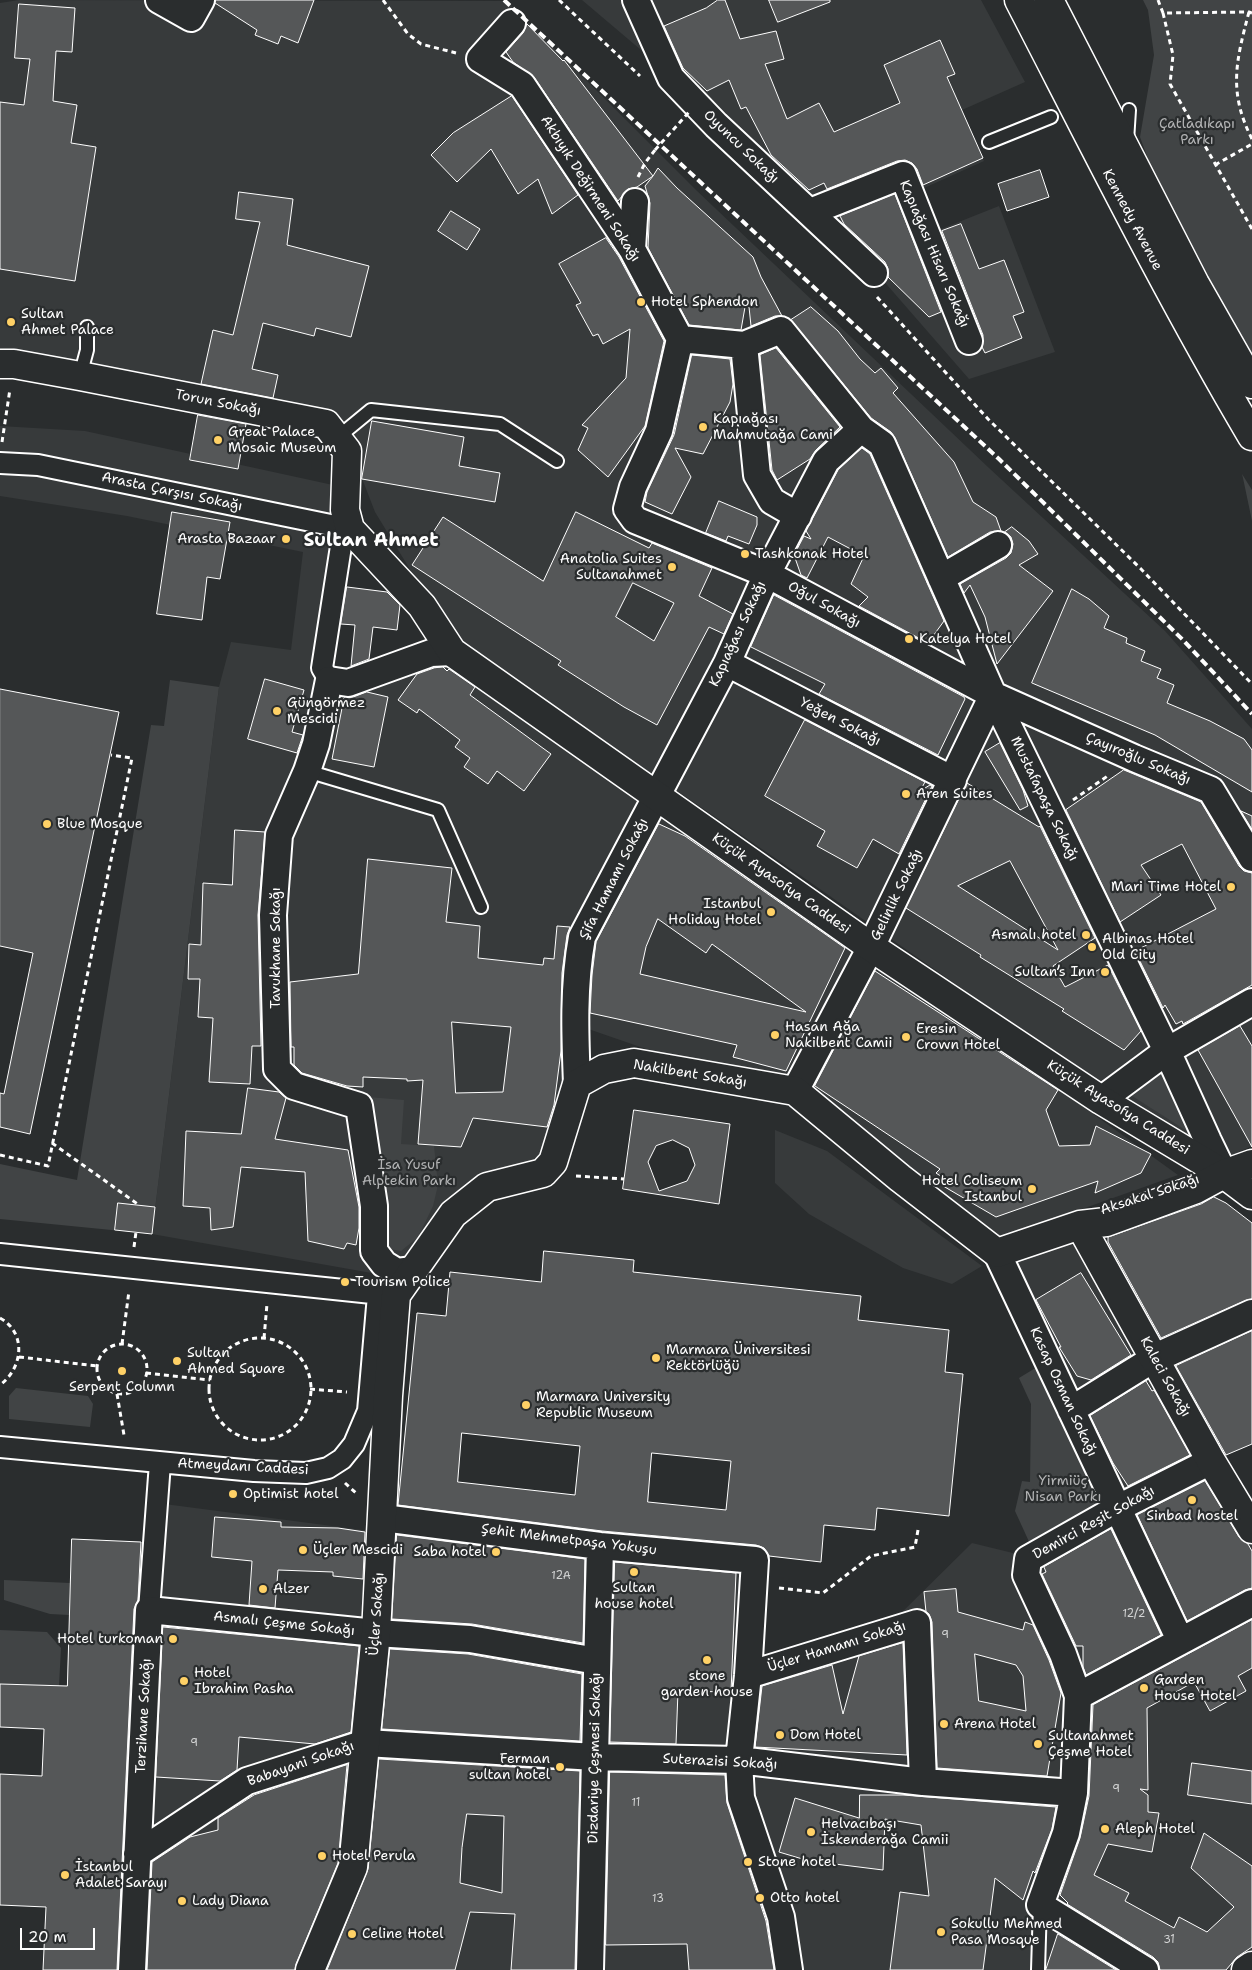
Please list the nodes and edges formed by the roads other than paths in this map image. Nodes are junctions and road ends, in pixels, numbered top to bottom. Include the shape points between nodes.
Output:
1 (158, 0) edge
2 (201, 0) edge
3 (1019, 0) edge
4 (1049, 0) edge
5 (643, 2) edge
6 (512, 22) dead end
7 (1129, 110) dead end
8 (1051, 117) dead end
9 (989, 142) dead end
10 (1126, 151) junction
11 (635, 202) dead end
12 (810, 212) junction
13 (632, 249) junction
14 (874, 284) road end
15 (680, 339) junction
16 (970, 341) dead end
17 (744, 345) junction
18 (7, 364) edge
19 (1252, 384) edge
20 (861, 429) junction
21 (1252, 436) edge
22 (337, 438) junction
23 (1, 454) edge
24 (557, 461) dead end
25 (798, 516) junction
26 (347, 528) junction
27 (998, 545) dead end
28 (767, 574) junction
29 (941, 578) junction
30 (452, 652) junction
31 (726, 663) junction
32 (323, 678) junction
33 (993, 695) junction
34 (308, 771) junction
35 (953, 780) junction
36 (656, 796) junction
37 (1252, 858) edge
38 (480, 907) dead end
39 (871, 947) junction
40 (1252, 1002) edge
41 (1167, 1051) junction
42 (578, 1084) junction
43 (795, 1091) junction
44 (1101, 1100) junction
45 (1252, 1164) edge
46 (1224, 1174) junction
47 (1252, 1195) edge
48 (1080, 1225) junction
49 (997, 1253) junction
50 (0, 1254) edge
51 (413, 1270) junction
52 (387, 1295) junction
53 (1252, 1314) edge
54 (1155, 1358) junction
55 (1071, 1410) junction
56 (0, 1447) edge
57 (1211, 1461) junction
58 (160, 1463) junction
59 (1118, 1508) junction
60 (383, 1518) junction
61 (1252, 1529) edge
62 (600, 1546) junction
63 (755, 1560) joint
64 (1252, 1602) edge
65 (149, 1610) junction
66 (376, 1633) junction
67 (1180, 1640) junction
68 (597, 1661) junction
69 (748, 1675) junction
70 (1078, 1696) junction
71 (366, 1743) junction
72 (595, 1757) junction
73 (740, 1760) junction
74 (923, 1782) junction
75 (1074, 1794) junction
76 (138, 1854) junction
77 (1040, 1905) junction
78 (1252, 1966) edge
79 (132, 1970) edge
80 (310, 1970) edge
81 (590, 1970) edge
82 (789, 1970) edge
83 (1038, 1970) edge
84 (1145, 1970) edge
85 (1246, 1970) edge

1 - 2 street via 191,18
3 - 21 main road, Kennedy Avenue via 1147,250
4 - 10 main road, Kennedy Avenue
5 - 12 street, Oyuncu Sokağı via 671,78 716,125
6 - 13 street, Akbıyık Değirmeni Sokağı via 480,59 522,85
7 - 10 lane
8 - 9 lane
10 - 19 main road, Kennedy Avenue via 1195,284
11 - 13 street
12 - 14 street, Oyuncu Sokağı
12 - 16 street, Kapıağası Hisarı Sokağı via 903,175
13 - 15 street, Akbıyık Değirmeni Sokağı
15 - 17 street
15 - 28 street, Oğul Sokağı via 659,431 632,487 627,508 635,520
17 - 20 street, Mustafapaşa Sokağı via 781,330
17 - 25 street via 757,476 772,501
18 - 22 main road, Torun Sokağı via 326,424
20 - 25 street, Kapıağası Sokağı via 826,461
20 - 29 street, Mustafapaşa Sokağı via 882,444
22 - 24 lane via 371,410 381,411 500,424
22 - 26 main road, Torun Sokağı via 347,451
23 - 26 street, Arasta Çarşısı Sokağı via 38,465
25 - 28 street, Kapıağası Sokağı
26 - 30 main road, Küçük Ayasofya Caddesi via 422,606
26 - 32 street via 322,668
27 - 29 street
28 - 31 street, Kapıağası Sokağı
28 - 33 street, Oğul Sokağı
29 - 33 street, Mustafapaşa Sokağı
30 - 32 street via 431,653 348,683
30 - 36 main road, Küçük Ayasofya Caddesi
31 - 35 street, Yeğen Sokağı
31 - 36 street, Kapıağası Sokağı
32 - 34 street, Tavukhane Sokağı via 316,744
33 - 35 street, Gelinlik Sokağı
33 - 37 street, Çayıroğlu Sokağı via 1211,790
33 - 41 street, Mustafapaşa Sokağı
34 - 38 lane via 438,810
34 - 51 street, Tavukhane Sokağı via 279,835 273,915 277,1069 294,1086 359,1106 374,1206 374,1251 384,1264 397,1272
35 - 39 street, Gelinlik Sokağı
36 - 39 main road, Küçük Ayasofya Caddesi
36 - 42 street, Şifa Hamamı Sokağı via 582,937 577,968 575,1034
39 - 43 street, Gelinlik Sokağı
39 - 44 main road, Küçük Ayasofya Caddesi
40 - 41 street
41 - 44 street
41 - 46 street, Mustafapaşa Sokağı
42 - 43 main road, Nakilbent Sokağı via 604,1069 634,1063
42 - 51 main road via 554,1162 543,1173 487,1187 453,1214
43 - 49 main road, Nakilbent Sokağı
44 - 46 main road, Küçük Ayasofya Caddesi
45 - 46 main road, Aksakal Sokağı
46 - 47 main road, Küçük Ayasofya Caddesi
46 - 48 main road, Aksakal Sokağı via 1196,1190 1115,1219
48 - 49 main road, Aksakal Sokağı
48 - 54 main road, Kaleci Sokağı
49 - 55 street, Kasap Osman Sokağı
50 - 52 street
51 - 52 main road
52 - 58 street, Atmeydanı Caddesi via 368,1411 354,1444 342,1459 328,1468 306,1473
52 - 60 main road, Üçler Sokağı via 388,1396
53 - 54 main road
54 - 55 street
54 - 57 main road, Kaleci Sokağı
55 - 59 street, Kasap Osman Sokağı
56 - 58 street, Atmeydanı Caddesi
57 - 59 street, Demirci Reşit Sokağı
57 - 61 main road, Kaleci Sokağı
58 - 65 street, Terzihane Sokağı
59 - 67 street, Kasap Osman Sokağı
59 - 70 street, Demirci Reşit Sokağı via 1028,1559 1026,1575 1064,1654
60 - 62 street, Şehit Mehmetpaşa Yokuşu
60 - 66 main road, Üçler Sokağı
62 - 63 street, Şehit Mehmetpaşa Yokuşu
62 - 68 street, Dizdariye Çeşmesi Sokağı
63 - 69 street, Üçler Hamamı Sokağı
64 - 67 street
65 - 66 street, Asmalı Çeşme Sokağı
65 - 76 street, Terzihane Sokağı
66 - 68 street, Asmalı Çeşme Sokağı via 470,1639
66 - 71 main road, Üçler Sokağı
67 - 70 street
68 - 72 street, Dizdariye Çeşmesi Sokağı
69 - 73 street, Üçler Hamamı Sokağı
69 - 74 street, Üçler Hamamı Sokağı via 916,1623
70 - 75 street
71 - 72 street, Suterazisi Sokağı
71 - 76 street, Babayani Sokağı via 247,1781
71 - 80 main road, Üçler Sokağı via 353,1867
72 - 73 street, Suterazisi Sokağı
72 - 81 street, Dizdariye Çeşmesi Sokağı
73 - 74 street, Suterazisi Sokağı
73 - 82 street via 741,1798 781,1917
74 - 75 street, Suterazisi Sokağı
75 - 77 street via 1066,1833
76 - 79 street, Terzihane Sokağı
77 - 83 lane
77 - 84 street
78 - 85 main road

